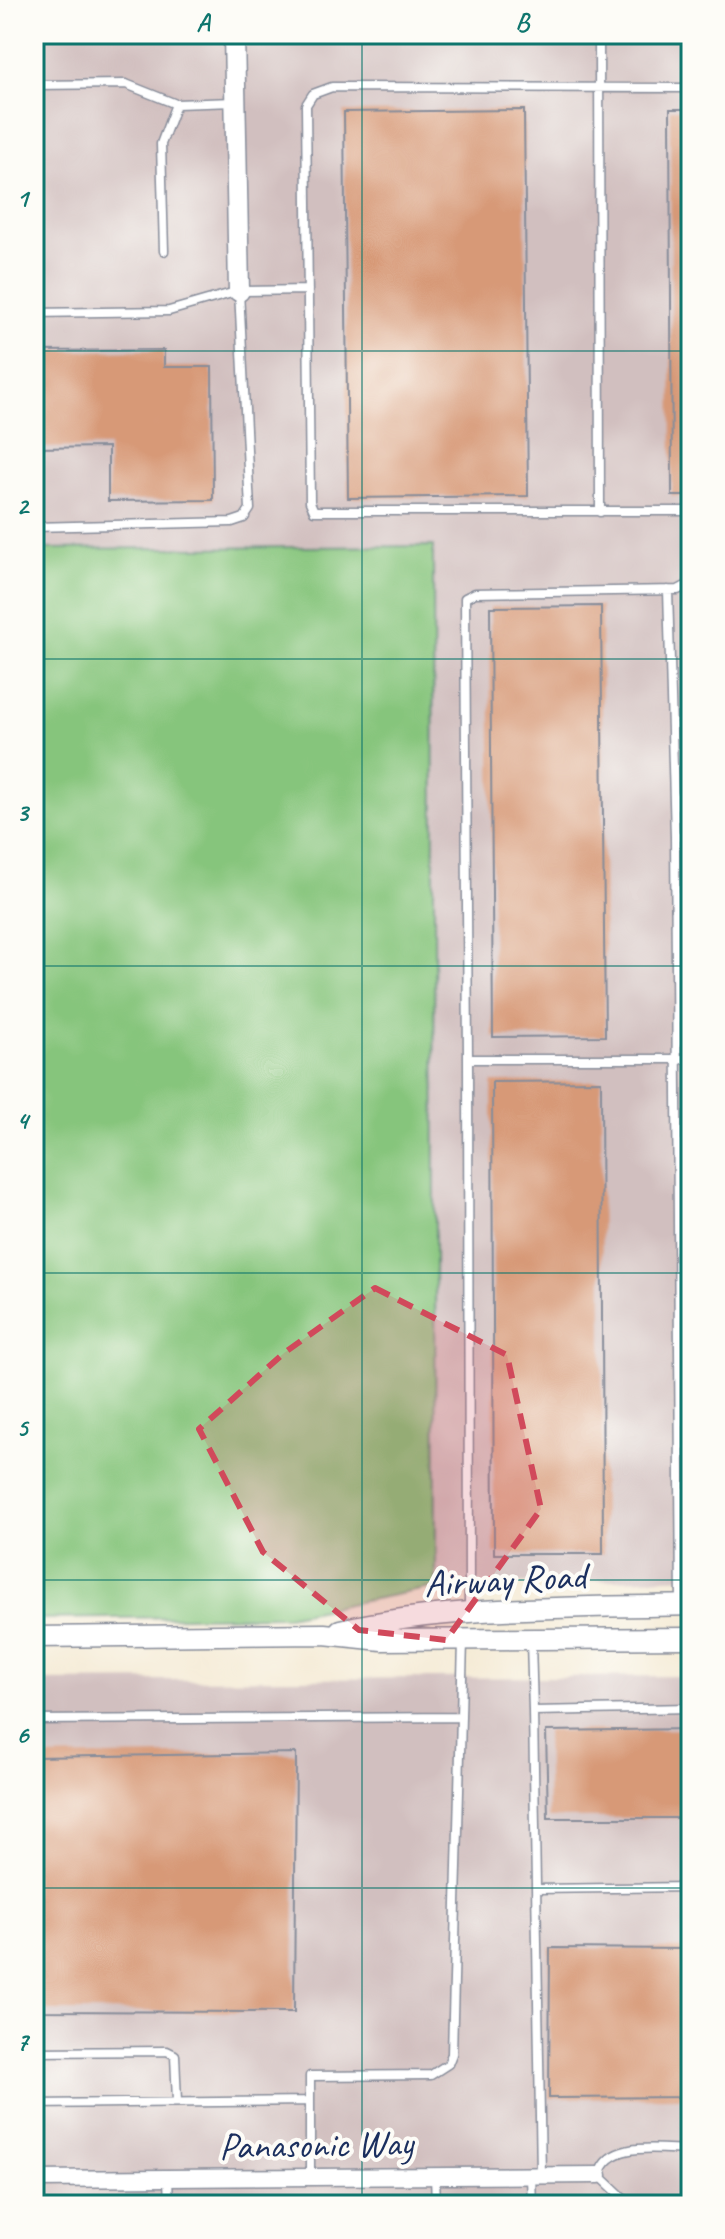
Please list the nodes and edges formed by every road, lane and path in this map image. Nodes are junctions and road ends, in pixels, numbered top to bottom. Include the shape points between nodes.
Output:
1 (234, 34) edge
2 (599, 34) edge
3 (34, 85) edge
4 (599, 88) junction
5 (691, 88) edge
6 (236, 102) junction
7 (176, 104) junction
8 (164, 251) dead end
9 (308, 290) junction
10 (239, 291) junction
11 (34, 313) edge
12 (691, 511) edge
13 (600, 512) junction
14 (34, 527) edge
15 (691, 583) edge
16 (668, 590) junction
17 (675, 837) junction
18 (691, 837) edge
19 (468, 1059) junction
20 (676, 1059) junction
21 (691, 1059) edge
22 (691, 1256) edge
23 (678, 1257) junction
24 (686, 1605) edge
25 (469, 1614) junction
26 (324, 1634) junction
27 (34, 1637) edge
28 (691, 1638) edge
29 (463, 1641) junction
30 (531, 1641) junction
31 (691, 1708) edge
32 (533, 1711) junction
33 (461, 1717) junction
34 (34, 1720) edge
35 (691, 1887) edge
36 (536, 1889) junction
37 (34, 2052) edge
38 (310, 2101) junction
39 (177, 2102) junction
40 (34, 2104) edge
41 (691, 2150) edge
42 (435, 2175) junction
43 (536, 2175) junction
44 (599, 2175) junction
45 (310, 2176) junction
46 (168, 2177) junction
47 (34, 2179) edge
48 (169, 2205) edge
49 (436, 2205) edge
50 (532, 2205) edge
51 (631, 2205) edge

1 - 6 street
2 - 4 lane
3 - 7 lane via 126,84
4 - 5 lane
4 - 9 lane via 332,87 313,94 306,105
4 - 13 lane
6 - 7 lane
6 - 10 street
7 - 8 lane via 161,144
9 - 10 lane
9 - 13 lane via 314,511
10 - 11 lane via 169,311
10 - 14 lane via 250,509 244,518
12 - 13 lane
15 - 16 lane
16 - 17 lane
16 - 19 lane via 475,593 465,598
17 - 18 lane
17 - 20 lane
19 - 20 lane
19 - 25 lane
20 - 21 lane
20 - 23 lane
22 - 23 lane
23 - 24 lane
24 - 25 street, Airway Road
25 - 26 street, Airway Road via 382,1621
26 - 27 street, Airway Road
26 - 29 street, Airway Road
28 - 30 street, Airway Road
29 - 30 street, Airway Road
29 - 33 lane
30 - 32 lane
31 - 32 lane
32 - 36 lane
33 - 34 lane
33 - 38 lane via 452,2054 448,2064 431,2075 310,2076
35 - 36 lane
36 - 43 lane
37 - 39 lane via 167,2051 175,2055
38 - 39 lane
38 - 45 lane
39 - 40 lane
41 - 44 lane via 613,2154
42 - 43 street, Panasonic Way
42 - 45 street, Panasonic Way
42 - 49 lane
43 - 44 street, Panasonic Way
43 - 50 lane
44 - 51 lane
45 - 46 street, Panasonic Way
46 - 47 street, Panasonic Way
46 - 48 lane

